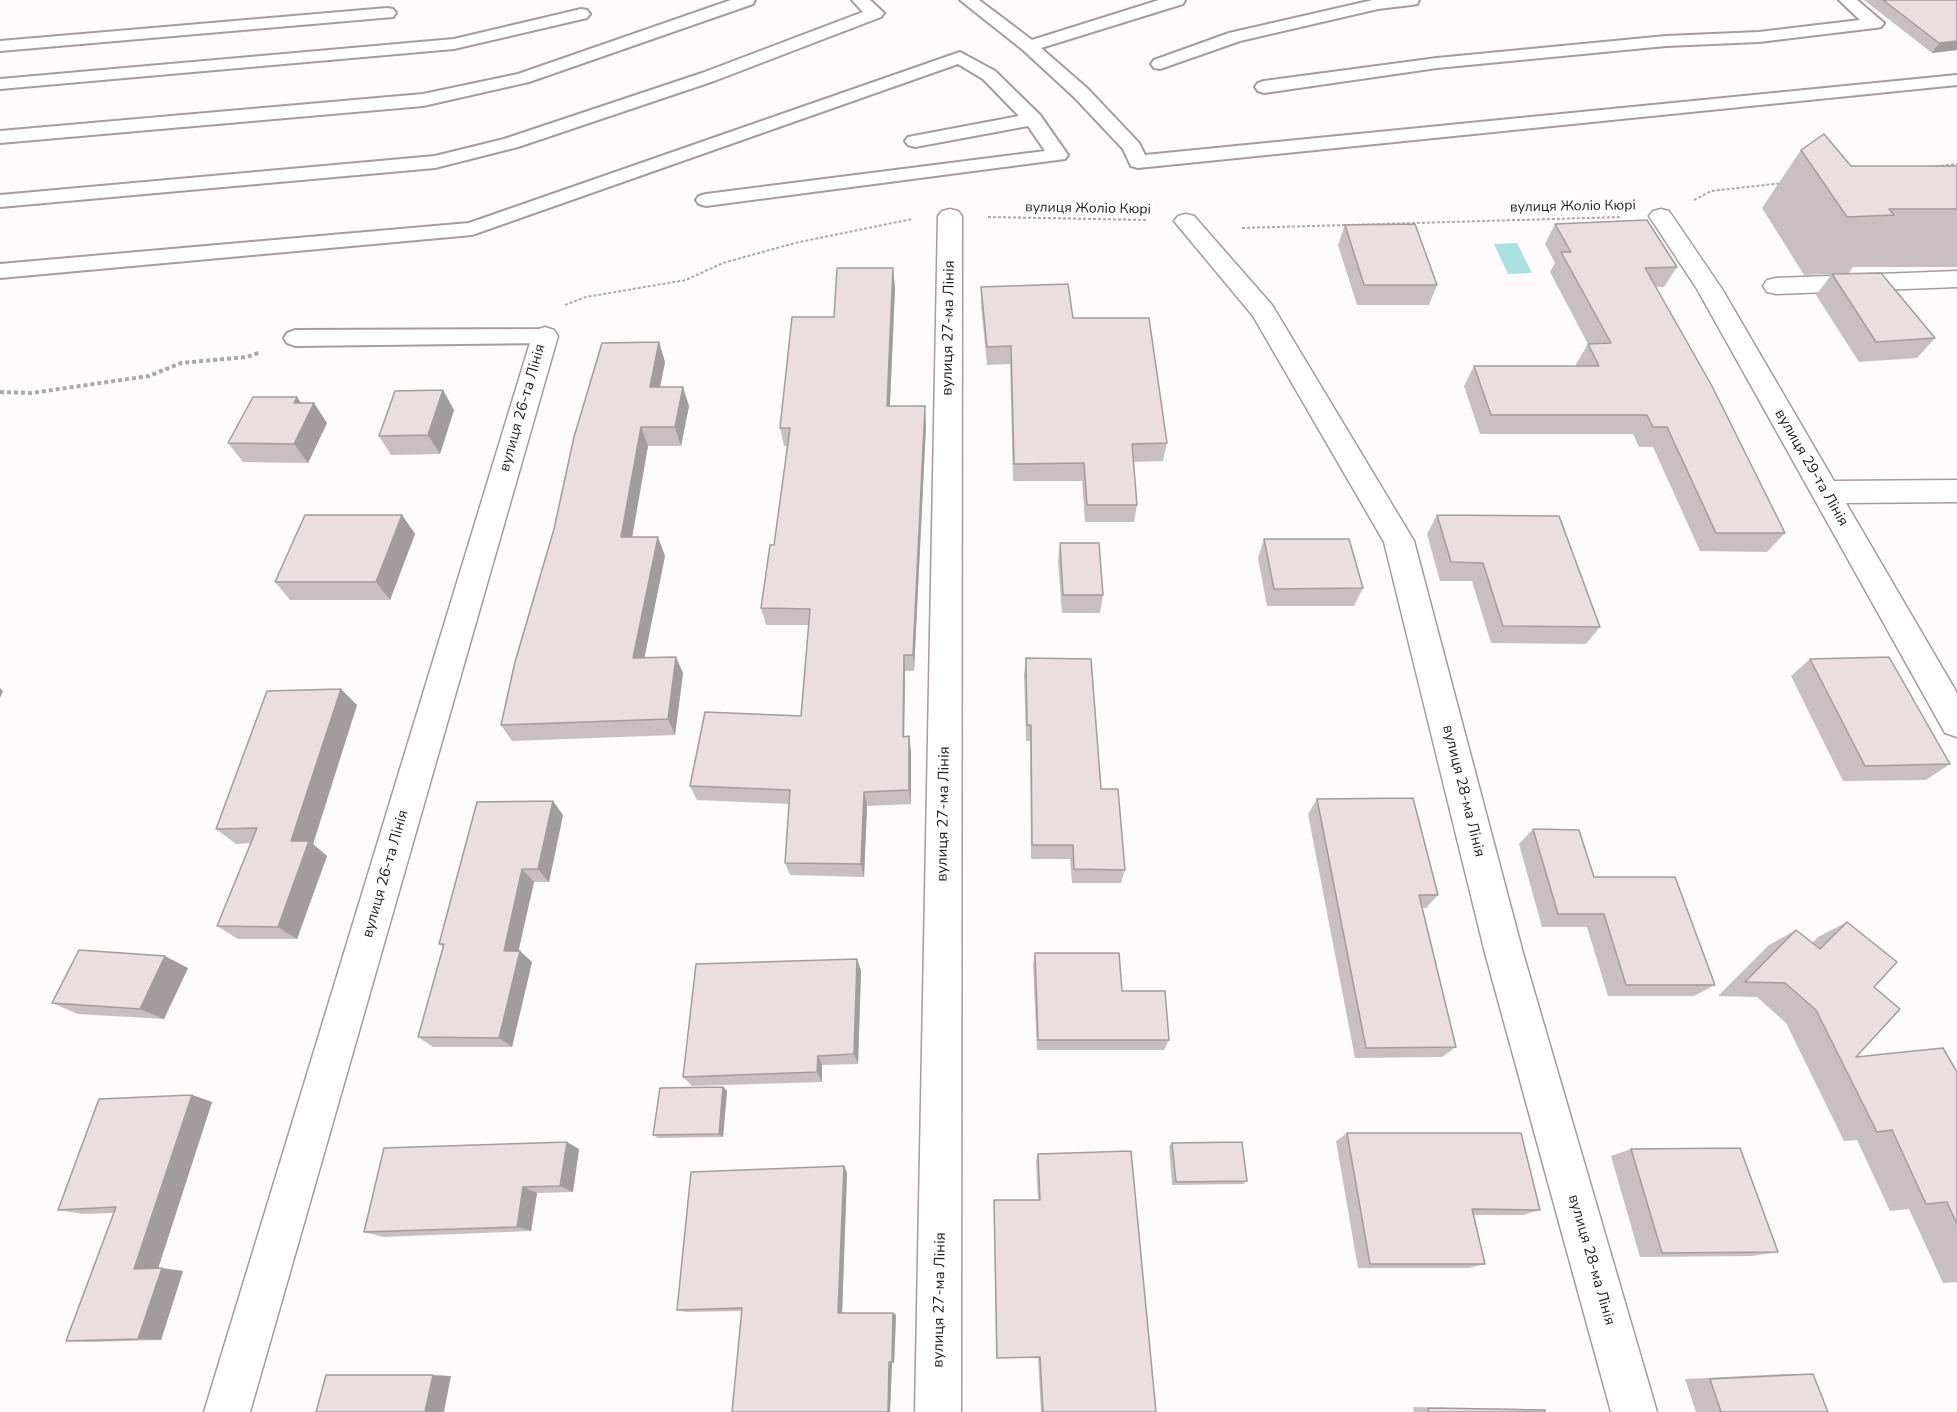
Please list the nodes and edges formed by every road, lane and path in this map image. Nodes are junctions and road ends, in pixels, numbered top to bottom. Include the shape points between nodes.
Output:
1 (747, 0) edge
2 (860, 0) edge
3 (969, 0) edge
4 (1177, 0) edge
5 (1411, 0) edge
6 (1847, 0) edge
7 (1376, 2) edge
8 (387, 13) dead end
9 (581, 14) dead end
10 (0, 46) edge
11 (1029, 46) junction
12 (1160, 64) dead end
13 (1957, 80) edge
14 (0, 84) edge
15 (1264, 87) dead end
16 (1034, 119) junction
17 (0, 137) edge
18 (915, 141) dead end
19 (1957, 164) edge
20 (1922, 168) edge
21 (1793, 182) dead end
22 (1711, 191) dead end
23 (706, 200) dead end
24 (0, 201) edge
25 (950, 216) junction
26 (1661, 216) joint
27 (1186, 221) junction
28 (0, 271) edge
29 (1957, 279) edge
30 (1776, 286) dead end
31 (545, 336) junction
32 (302, 338) joint
33 (0, 392) edge
34 (1957, 491) edge
35 (1825, 492) junction
36 (1957, 723) edge
37 (227, 1412) edge
38 (938, 1412) edge
39 (1634, 1412) edge

1 - 17 lane via 523,78 423,100
2 - 24 lane via 875,13 708,77 511,143 435,162
3 - 11 lane
4 - 11 lane
5 - 7 lane
6 - 15 lane via 1875,23 1759,37 1666,40 1449,62
7 - 12 lane via 1235,37
8 - 10 lane
9 - 14 lane via 454,44
11 - 13 lane via 1118,131 1132,147 1138,162
16 - 18 lane
16 - 23 lane via 1058,155
16 - 28 lane via 989,75 960,57 472,229
19 - 20 path
21 - 22 path
25 - 27 path, вулиця Жоліо Кюрі
25 - 31 path, вулиця Жоліо Кюрі via 899,221 795,243 723,263 686,280 586,297 556,308
25 - 38 street, вулиця 27-ма Лінія
26 - 27 path, вулиця Жоліо Кюрі via 1230,228
26 - 35 street, вулиця 29-та Лінія via 1709,289
27 - 39 street, вулиця 28-ма Лінія via 1263,311 1399,541 1504,953
29 - 30 street
31 - 32 lane
31 - 37 street, вулиця 26-та Лінія
32 - 33 path via 248,357 181,363 149,376 31,393
34 - 35 street
35 - 36 street, вулиця 29-та Лінія

